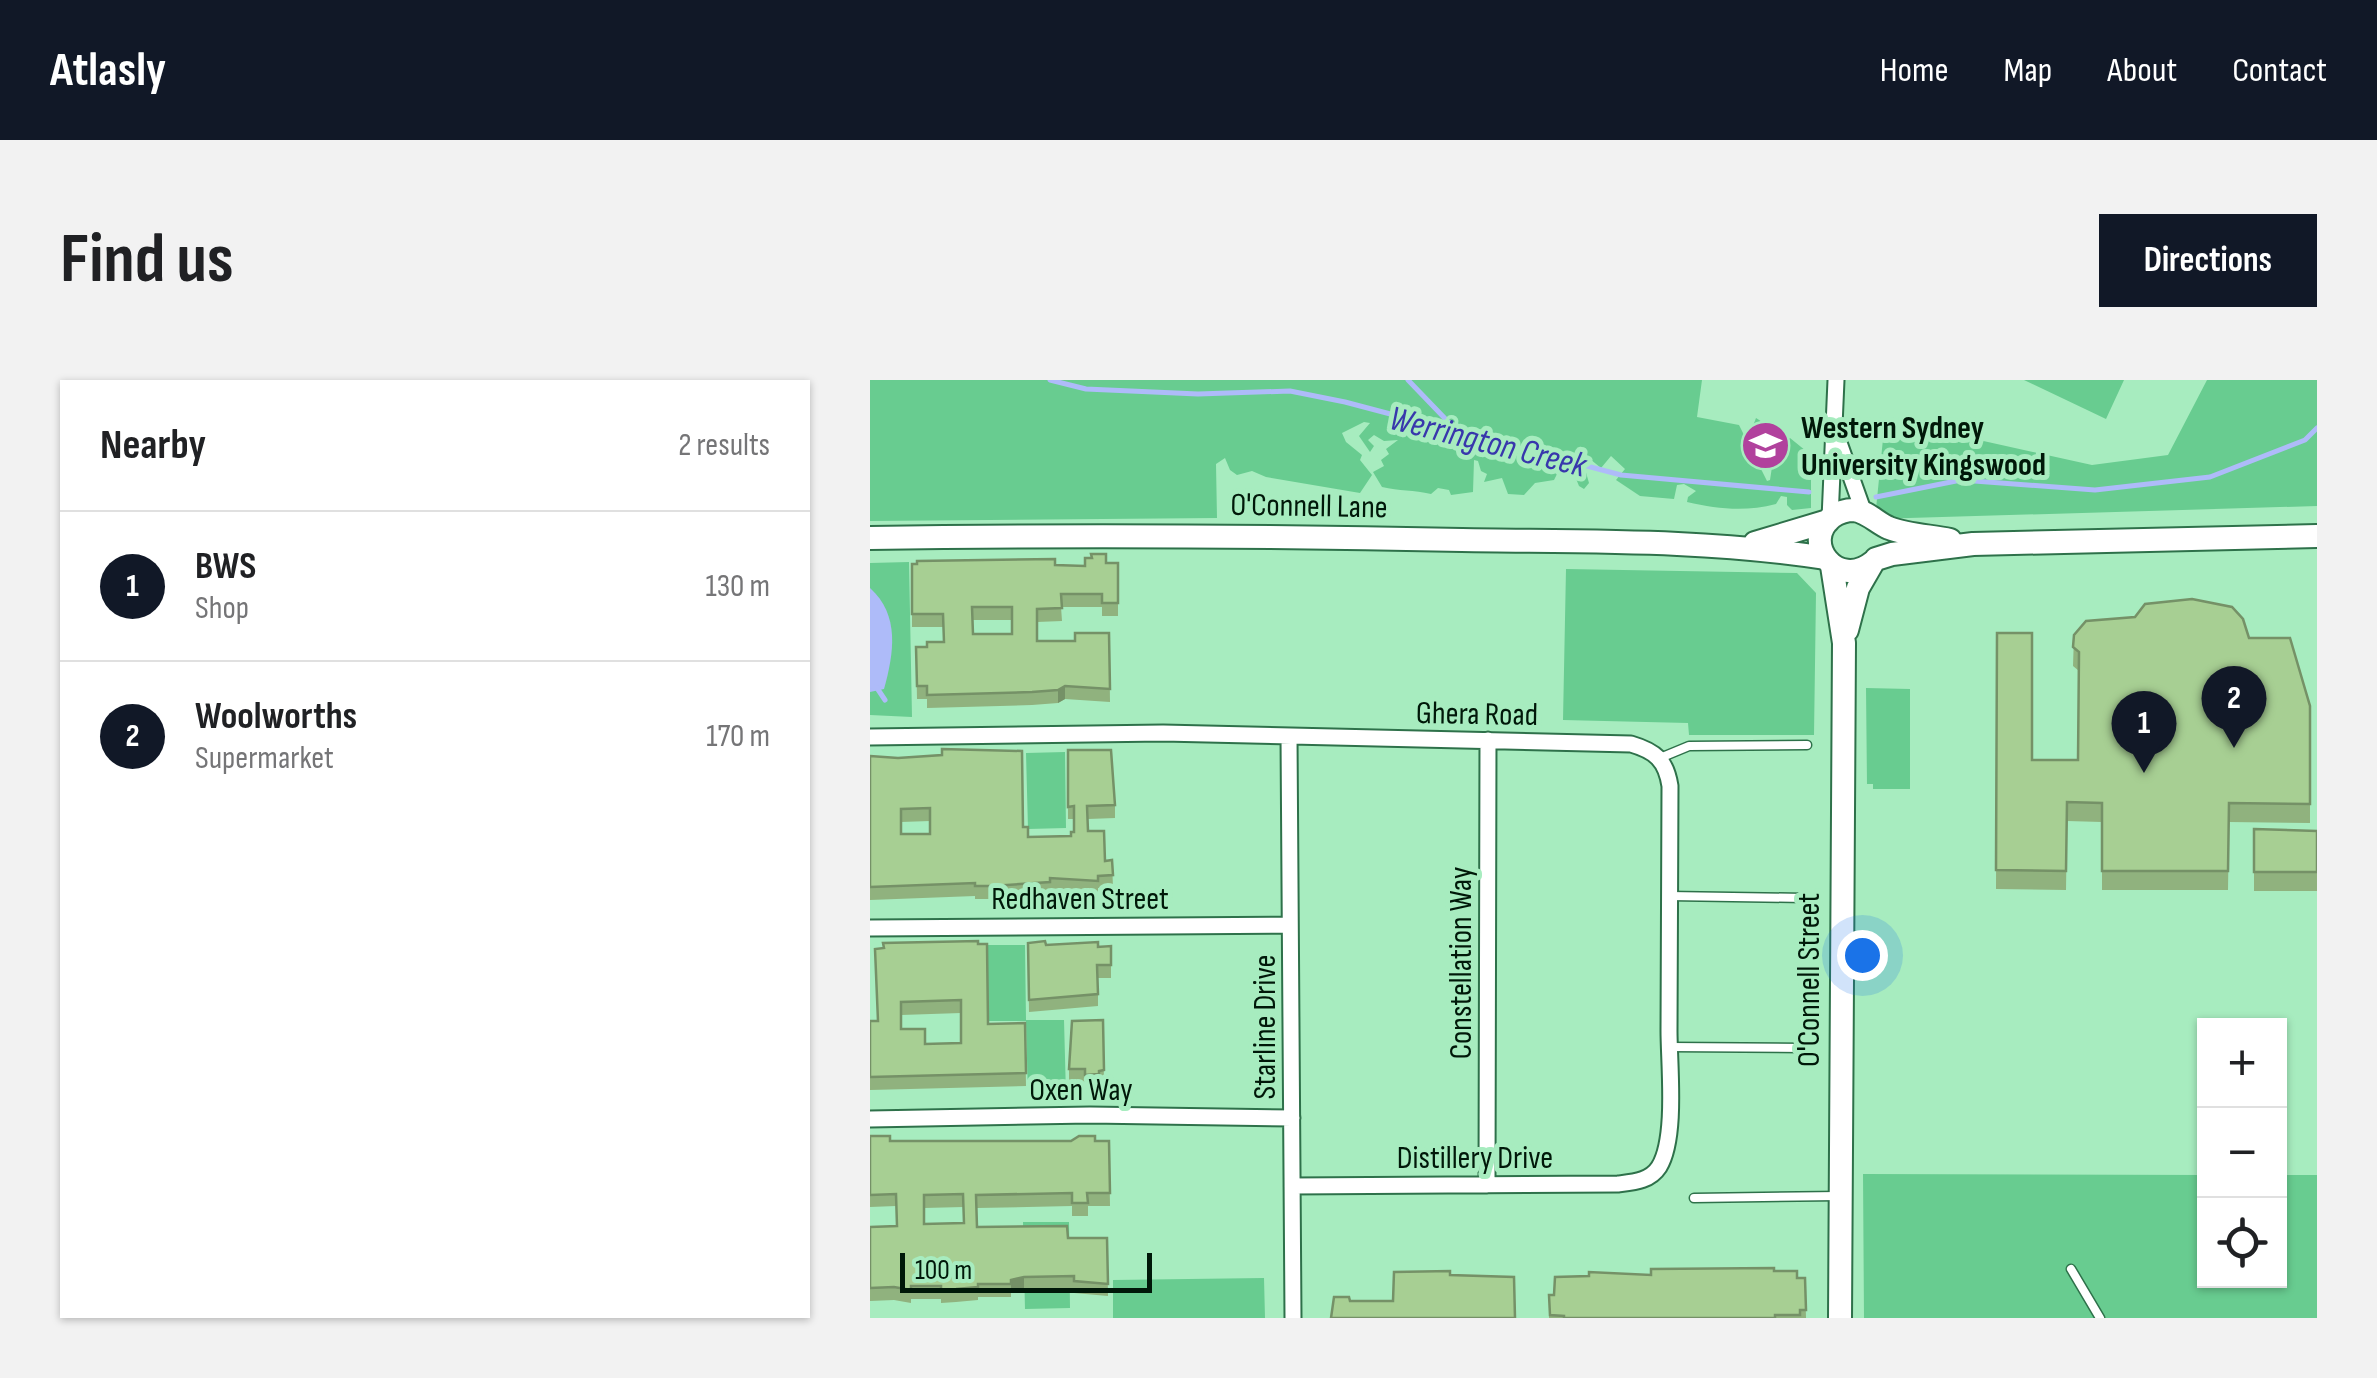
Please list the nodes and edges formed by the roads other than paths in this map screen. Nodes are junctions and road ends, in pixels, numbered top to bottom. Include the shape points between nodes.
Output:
1 (1836, 380) edge
2 (1835, 431) junction
3 (1866, 515) junction
4 (1829, 520) junction
5 (2317, 536) edge
6 (870, 538) edge
7 (1973, 544) junction
8 (1746, 546) junction
9 (1875, 560) junction
10 (1829, 562) junction
11 (1844, 643) junction
12 (1289, 736) junction
13 (870, 737) edge
14 (1488, 740) junction
15 (1808, 745) dead end
16 (1660, 758) junction
17 (1670, 896) junction
18 (1804, 898) dead end
19 (1290, 925) junction
20 (870, 928) edge
21 (1669, 1047) junction
22 (1805, 1048) dead end
23 (1292, 1118) junction
24 (870, 1120) edge
25 (1487, 1185) junction
26 (1292, 1186) junction
27 (1840, 1196) junction
28 (1694, 1198) dead end
29 (2070, 1269) dead end
30 (1293, 1318) edge
31 (1840, 1318) edge
32 (2100, 1318) edge

1 - 2 street
2 - 3 street
2 - 4 street
3 - 4 street via 1846,511
3 - 7 street via 1890,529
3 - 9 street via 1882,541
4 - 8 street, O'Connell Lane
4 - 10 street, O'Connell Street via 1820,539
5 - 7 street
6 - 8 street, O'Connell Lane via 1119,534
7 - 9 street
8 - 10 street, O'Connell Lane
9 - 10 street via 1858,571
9 - 11 street, O'Connell Street via 1858,588
10 - 11 street, O'Connell Street
11 - 27 street, O'Connell Street
12 - 13 street, Ghera Road
12 - 14 street, Ghera Road
12 - 19 street, Starline Drive
14 - 16 street, Ghera Road via 1631,744
14 - 25 street, Constellation Way
15 - 16 lane via 1689,746
16 - 17 street via 1670,786
17 - 18 lane
17 - 21 street
19 - 20 street, Redhaven Street
19 - 23 street, Starline Drive
21 - 22 lane
21 - 25 street, Distillery Drive via 1665,1154 1646,1179
23 - 24 street, Oxen Way
23 - 26 street, Starline Drive
25 - 26 street, Distillery Drive
26 - 30 street, Starline Drive
27 - 28 lane
27 - 31 street, O'Connell Street
29 - 32 lane

